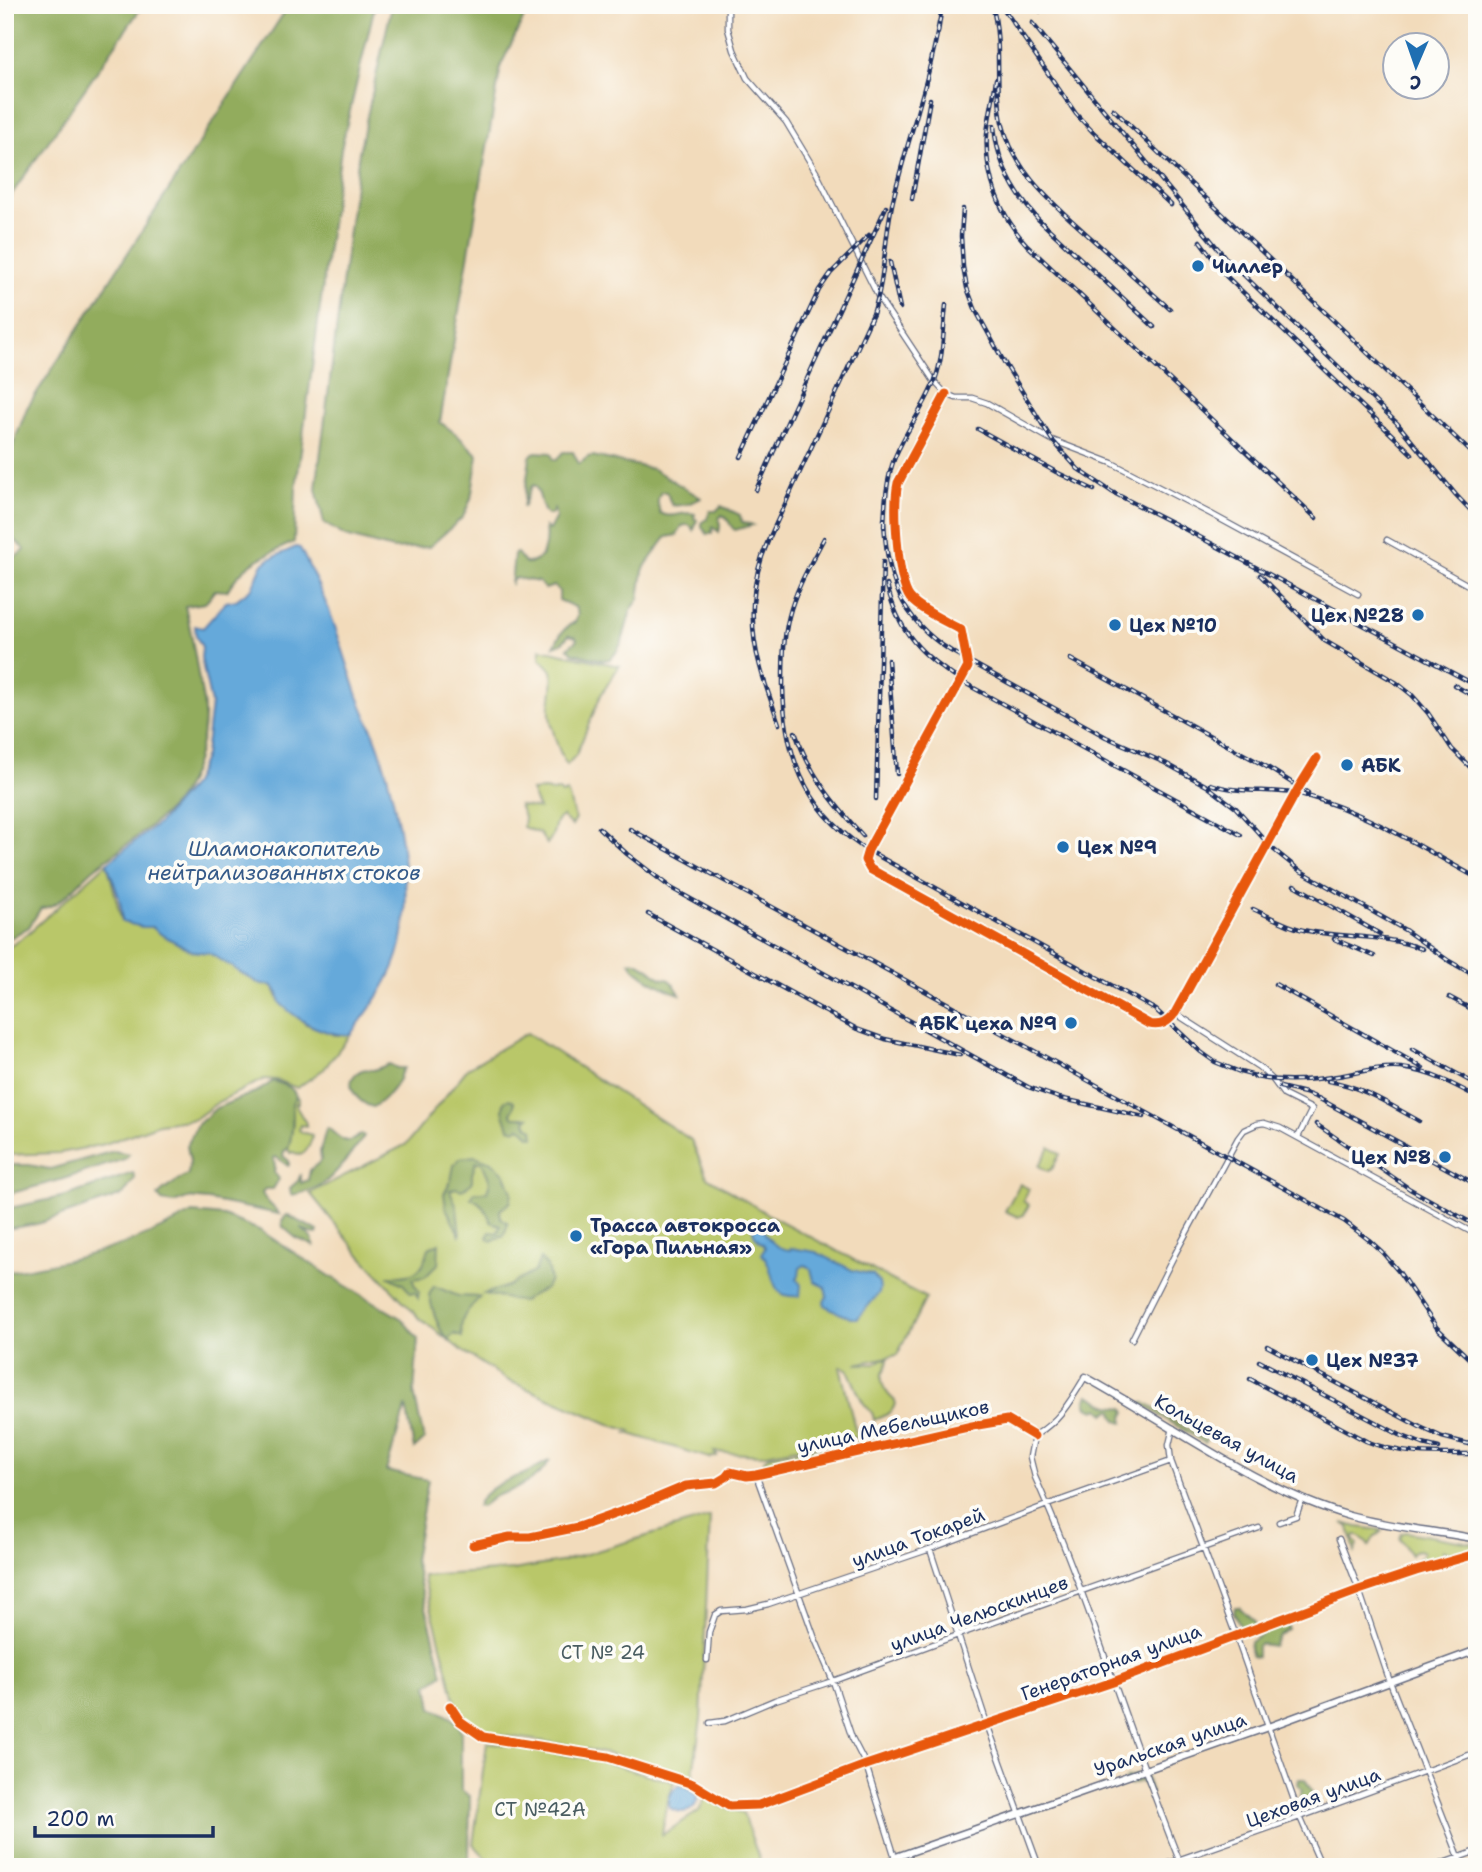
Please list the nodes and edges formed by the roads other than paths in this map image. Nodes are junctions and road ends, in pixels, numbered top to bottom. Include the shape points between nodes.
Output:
1 (728, 5) edge
2 (946, 394) junction
3 (1388, 540) dead end
4 (1477, 590) edge
5 (1357, 594) dead end
6 (1317, 758) dead end
7 (1175, 1013) junction
8 (1298, 1137) junction
9 (1477, 1235) edge
10 (1132, 1339) dead end
11 (1085, 1377) joint
12 (1173, 1428) junction
13 (1034, 1436) junction
14 (1171, 1461) junction
15 (755, 1475) junction
16 (1303, 1498) junction
17 (1047, 1505) junction
18 (1279, 1522) dead end
19 (1259, 1528) dead end
20 (1477, 1538) edge
21 (1339, 1539) dead end
22 (473, 1545) dead end
23 (1203, 1548) junction
24 (930, 1549) junction
25 (1477, 1556) edge
26 (1359, 1590) junction
27 (1080, 1591) junction
28 (800, 1593) junction
29 (958, 1635) junction
30 (1236, 1636) junction
31 (1477, 1650) edge
32 (707, 1660) dead end
33 (833, 1681) junction
34 (1113, 1682) junction
35 (1390, 1682) junction
36 (450, 1706) dead end
37 (710, 1723) dead end
38 (987, 1724) junction
39 (1268, 1727) junction
40 (1477, 1752) edge
41 (866, 1765) junction
42 (1144, 1769) junction
43 (1425, 1771) junction
44 (1019, 1813) junction
45 (1300, 1817) junction
46 (1477, 1851) edge
47 (896, 1857) junction
48 (1460, 1857) junction
49 (1178, 1859) junction
50 (874, 1867) edge
51 (898, 1867) edge
52 (1039, 1867) edge
53 (1158, 1867) edge
54 (1182, 1867) edge
55 (1322, 1867) edge
56 (1432, 1867) edge
57 (1463, 1867) edge

1 - 2 street via 728,29 742,70 786,122 878,298
2 - 5 street via 987,403 1052,440 1112,463
2 - 7 street via 898,484 897,531 907,594 920,607 961,630 968,667 865,857 866,863 1149,1024 1161,1025
3 - 4 street
6 - 7 street
7 - 8 street via 1259,1068 1284,1095 1312,1109
8 - 9 street
8 - 10 street via 1264,1124 1244,1130
11 - 12 street, Кольцевая улица
11 - 13 street, Кольцевая улица via 1061,1414
12 - 14 street via 1168,1445
12 - 16 street, Кольцевая улица
13 - 15 street, улица Мебельщиков via 1007,1420
13 - 17 street via 1030,1463
14 - 17 street, улица Токарей
14 - 23 street
15 - 22 street, улица Мебельщиков via 730,1472 716,1483 686,1486 578,1528
15 - 28 street
16 - 18 street via 1296,1516
16 - 20 street, Кольцевая улица via 1350,1516
17 - 24 street, улица Токарей
17 - 27 street
19 - 23 street, улица Челюскинцев
21 - 26 street
23 - 27 street, улица Челюскинцев
23 - 30 street
24 - 28 street, улица Токарей
24 - 29 street
25 - 26 street, Генераторная улица
26 - 30 street, Генераторная улица
26 - 35 street
27 - 29 street, улица Челюскинцев
27 - 34 street
28 - 32 street, улица Токарей via 715,1615
28 - 33 street
29 - 33 street, улица Челюскинцев
29 - 38 street
30 - 34 street, Генераторная улица
30 - 39 street
31 - 35 street, Уральская улица
33 - 37 street, улица Челюскинцев
33 - 41 street
34 - 38 street, Генераторная улица
34 - 42 street
35 - 39 street, Уральская улица
35 - 43 street
36 - 41 street, Генераторная улица via 460,1721 483,1737 608,1757 693,1784 729,1806 759,1805
38 - 41 street, Генераторная улица
38 - 44 street
39 - 42 street, Уральская улица
39 - 45 street
40 - 43 street, Цеховая улица
41 - 47 street
42 - 44 street, Уральская улица
42 - 49 street
43 - 45 street, Цеховая улица
43 - 48 street
44 - 47 street, Уральская улица
44 - 52 street
45 - 49 street, Цеховая улица
45 - 55 street
46 - 48 street
47 - 50 street, Уральская улица
47 - 51 street
48 - 56 street
48 - 57 street
49 - 53 street, Цеховая улица
49 - 54 street

